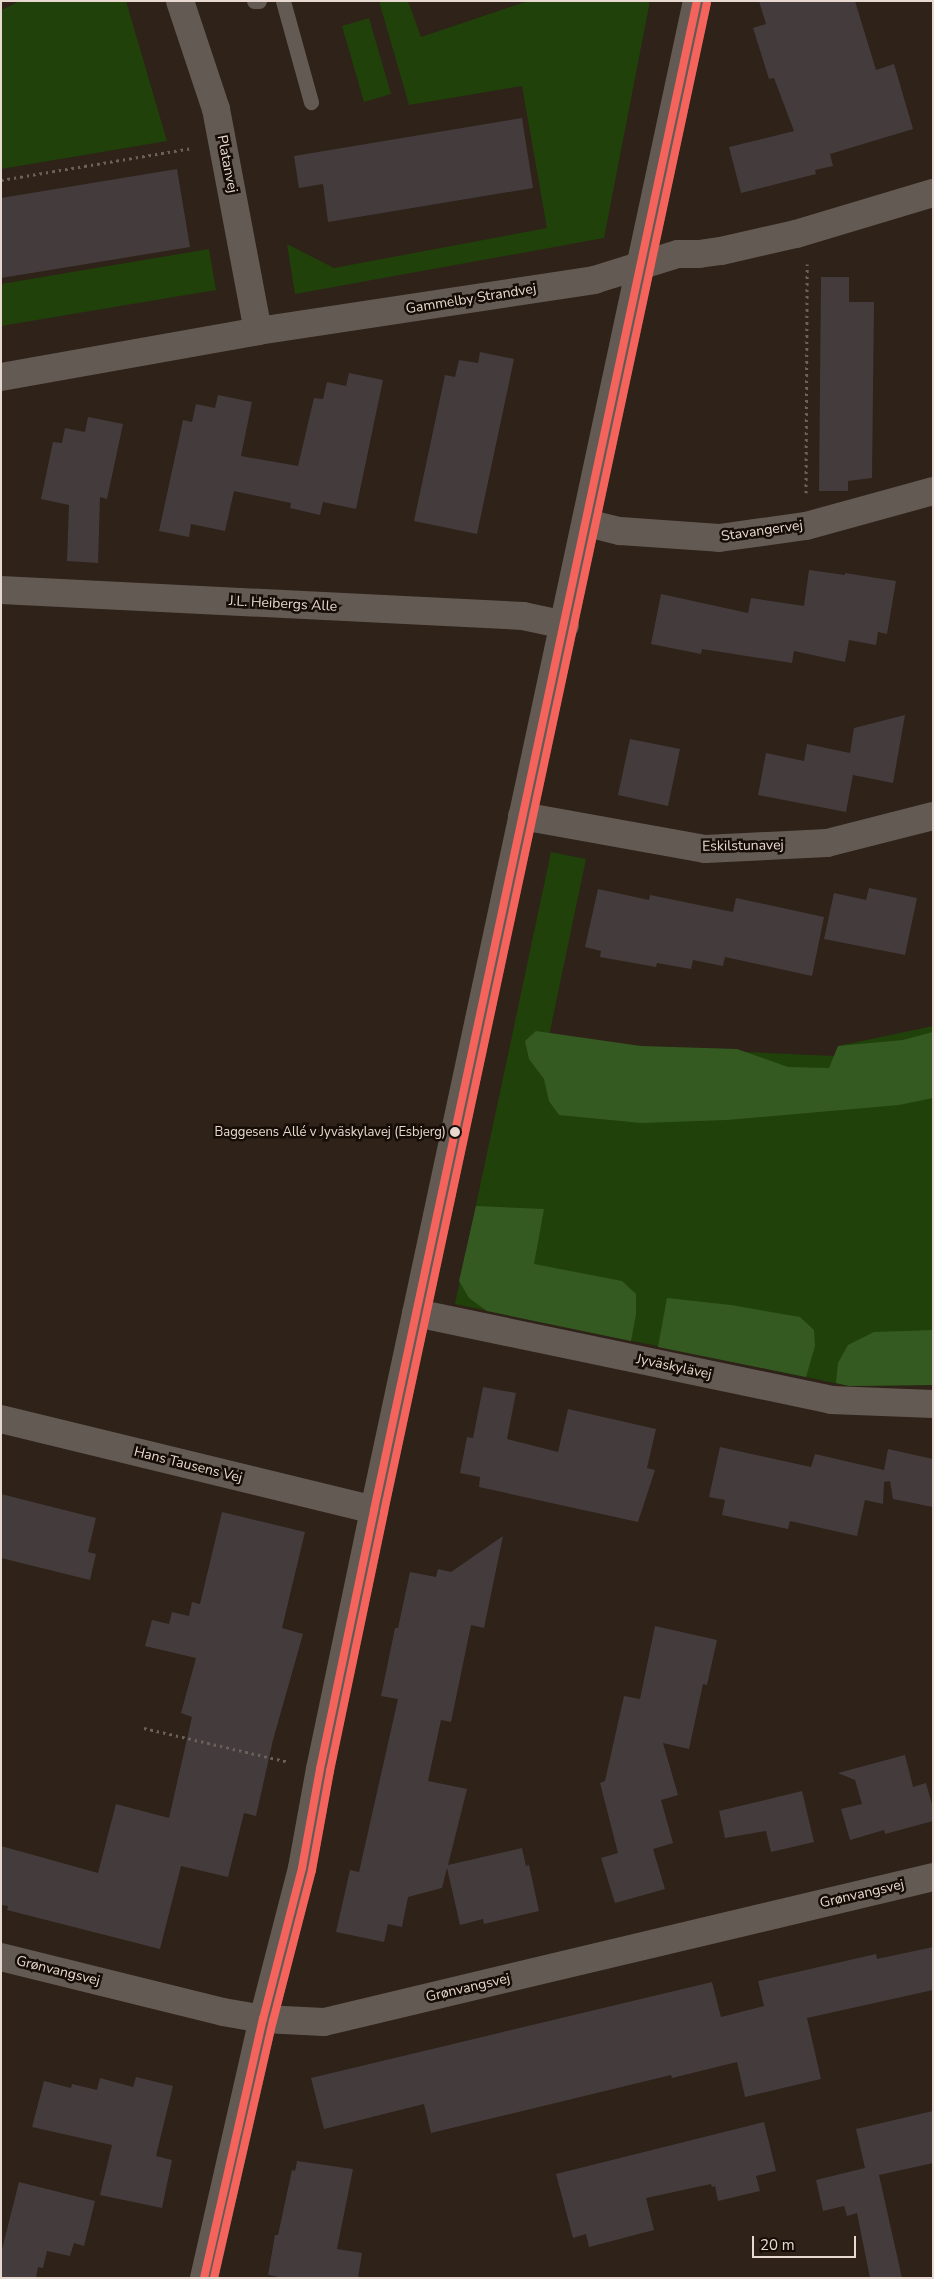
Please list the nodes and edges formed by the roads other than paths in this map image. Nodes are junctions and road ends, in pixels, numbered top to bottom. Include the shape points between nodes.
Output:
1 (180, 1) edge
2 (254, 1) edge
3 (258, 1) edge
4 (283, 1) edge
5 (697, 1) edge
6 (311, 102) dead end
7 (933, 193) edge
8 (640, 266) junction
9 (258, 331) junction
10 (1, 377) edge
11 (933, 490) edge
12 (587, 523) junction
13 (1, 590) edge
14 (565, 625) junction
15 (522, 816) junction
16 (933, 816) edge
17 (416, 1313) junction
18 (933, 1404) edge
19 (1, 1419) edge
20 (374, 1510) junction
21 (933, 1876) edge
22 (1, 1957) edge
23 (263, 2019) junction
24 (204, 2278) edge

1 - 9 street, Platanvej via 216,109
2 - 3 lane
4 - 6 lane
5 - 8 street
7 - 8 street, Gammelby Strandvej via 808,230 721,251 678,254
8 - 9 street, Gammelby Strandvej via 594,280
8 - 12 street
9 - 10 street, Gammelby Strandvej
11 - 12 street, Stavangervej via 806,526 719,538 620,531
12 - 14 street
13 - 14 street, J.L. Heibergs Alle via 523,616
14 - 15 street
15 - 16 street, Eskilstunavej via 705,849 827,843
15 - 17 street
17 - 18 street, Jyväskylävej via 830,1400
17 - 20 street
19 - 20 street, Hans Tausens Vej
20 - 23 street via 302,1868
21 - 23 street, Grønvangsvej via 324,2022
22 - 23 street, Grønvangsvej via 222,2012
23 - 24 street

